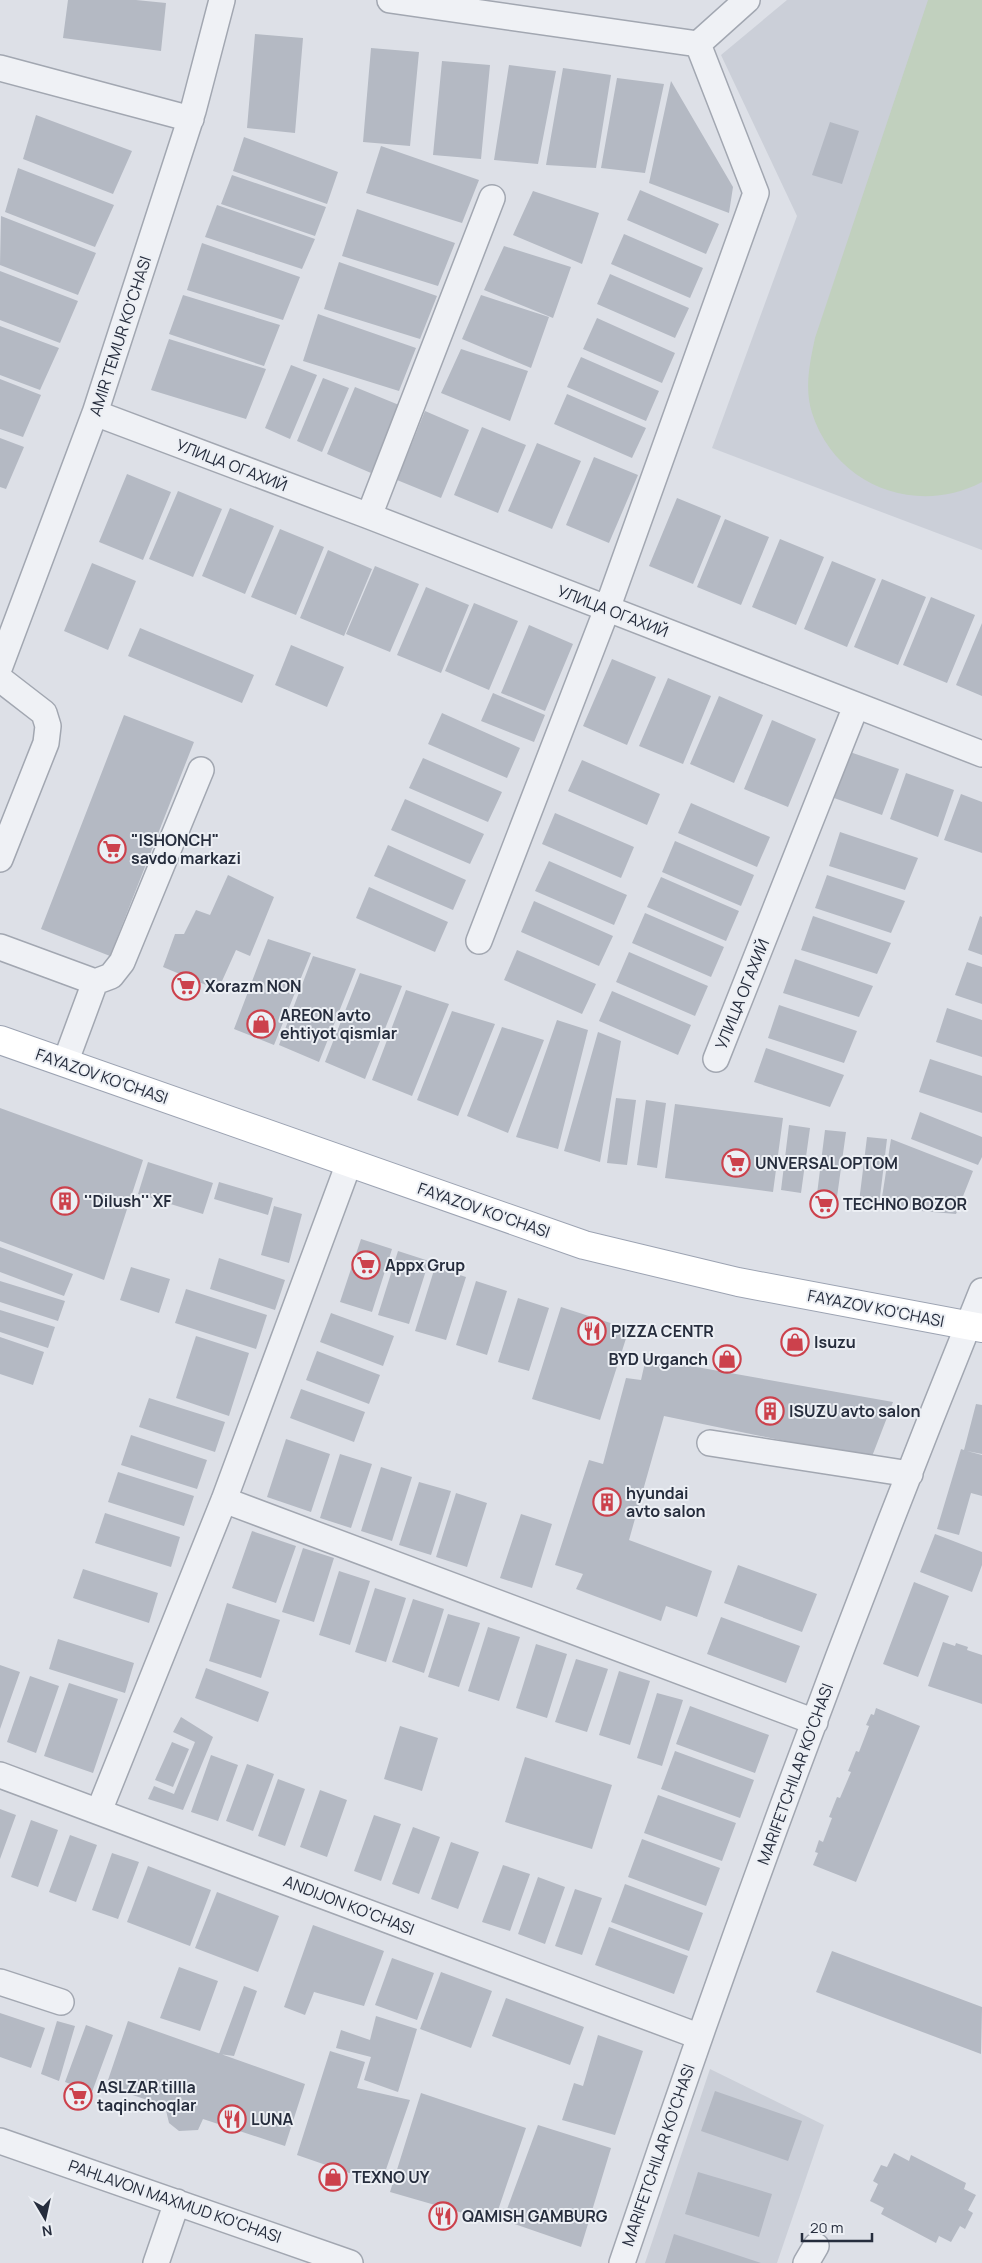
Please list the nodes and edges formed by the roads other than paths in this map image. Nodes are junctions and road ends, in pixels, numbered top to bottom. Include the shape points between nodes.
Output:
1 (222, 0) edge
2 (390, 0) edge
3 (747, 0) edge
4 (517, 9) edge
5 (698, 44) junction
6 (0, 68) edge
7 (191, 119) junction
8 (492, 198) dead end
9 (96, 413) junction
10 (369, 516) junction
11 (607, 609) junction
12 (0, 666) edge
13 (0, 679) edge
14 (856, 706) junction
15 (982, 754) edge
16 (201, 770) dead end
17 (0, 859) edge
18 (479, 941) dead end
19 (0, 947) edge
20 (95, 982) junction
21 (0, 1040) edge
22 (716, 1059) dead end
23 (65, 1063) junction
24 (349, 1163) junction
25 (982, 1291) edge
26 (975, 1326) edge
27 (710, 1443) dead end
28 (910, 1474) junction
29 (224, 1500) junction
30 (815, 1722) junction
31 (0, 1775) edge
32 (99, 1810) junction
33 (0, 1982) edge
34 (61, 2002) dead end
35 (698, 2036) junction
36 (0, 2141) edge
37 (177, 2202) junction
38 (156, 2263) edge
39 (350, 2263) edge
40 (622, 2263) edge

1 - 7 street, AMIR TEMUR KO'CHASI
2 - 4 street
3 - 5 street
4 - 5 street
5 - 11 street via 756,192
6 - 7 street
7 - 9 street, AMIR TEMUR KO'CHASI
8 - 10 street
9 - 10 street, УЛИЦА ОГАХИЙ
9 - 12 street, AMIR TEMUR KO'CHASI
10 - 11 street, УЛИЦА ОГАХИЙ
11 - 14 street, УЛИЦА ОГАХИЙ
11 - 18 street
13 - 17 street via 44,713 48,726 46,743
14 - 15 street, УЛИЦА ОГАХИЙ
14 - 22 street, УЛИЦА ОГАХИЙ
16 - 20 street via 122,962 111,976
19 - 20 street
20 - 23 street
21 - 23 main road, FAYAZOV KO'CHASI
23 - 24 main road, FAYAZOV KO'CHASI
24 - 26 main road, FAYAZOV KO'CHASI via 584,1245 738,1282
24 - 29 street
25 - 26 street, MARIFETCHILAR KO'CHASI
26 - 28 street, MARIFETCHILAR KO'CHASI
27 - 28 street
28 - 30 street, MARIFETCHILAR KO'CHASI
29 - 30 street
29 - 32 street
30 - 35 street, MARIFETCHILAR KO'CHASI
31 - 32 street, ANDIJON KO'CHASI
32 - 35 street, ANDIJON KO'CHASI
33 - 34 street
35 - 40 street, MARIFETCHILAR KO'CHASI
36 - 37 street, PAHLAVON MAXMUD KO'CHASI
37 - 38 street
37 - 39 street, PAHLAVON MAXMUD KO'CHASI

